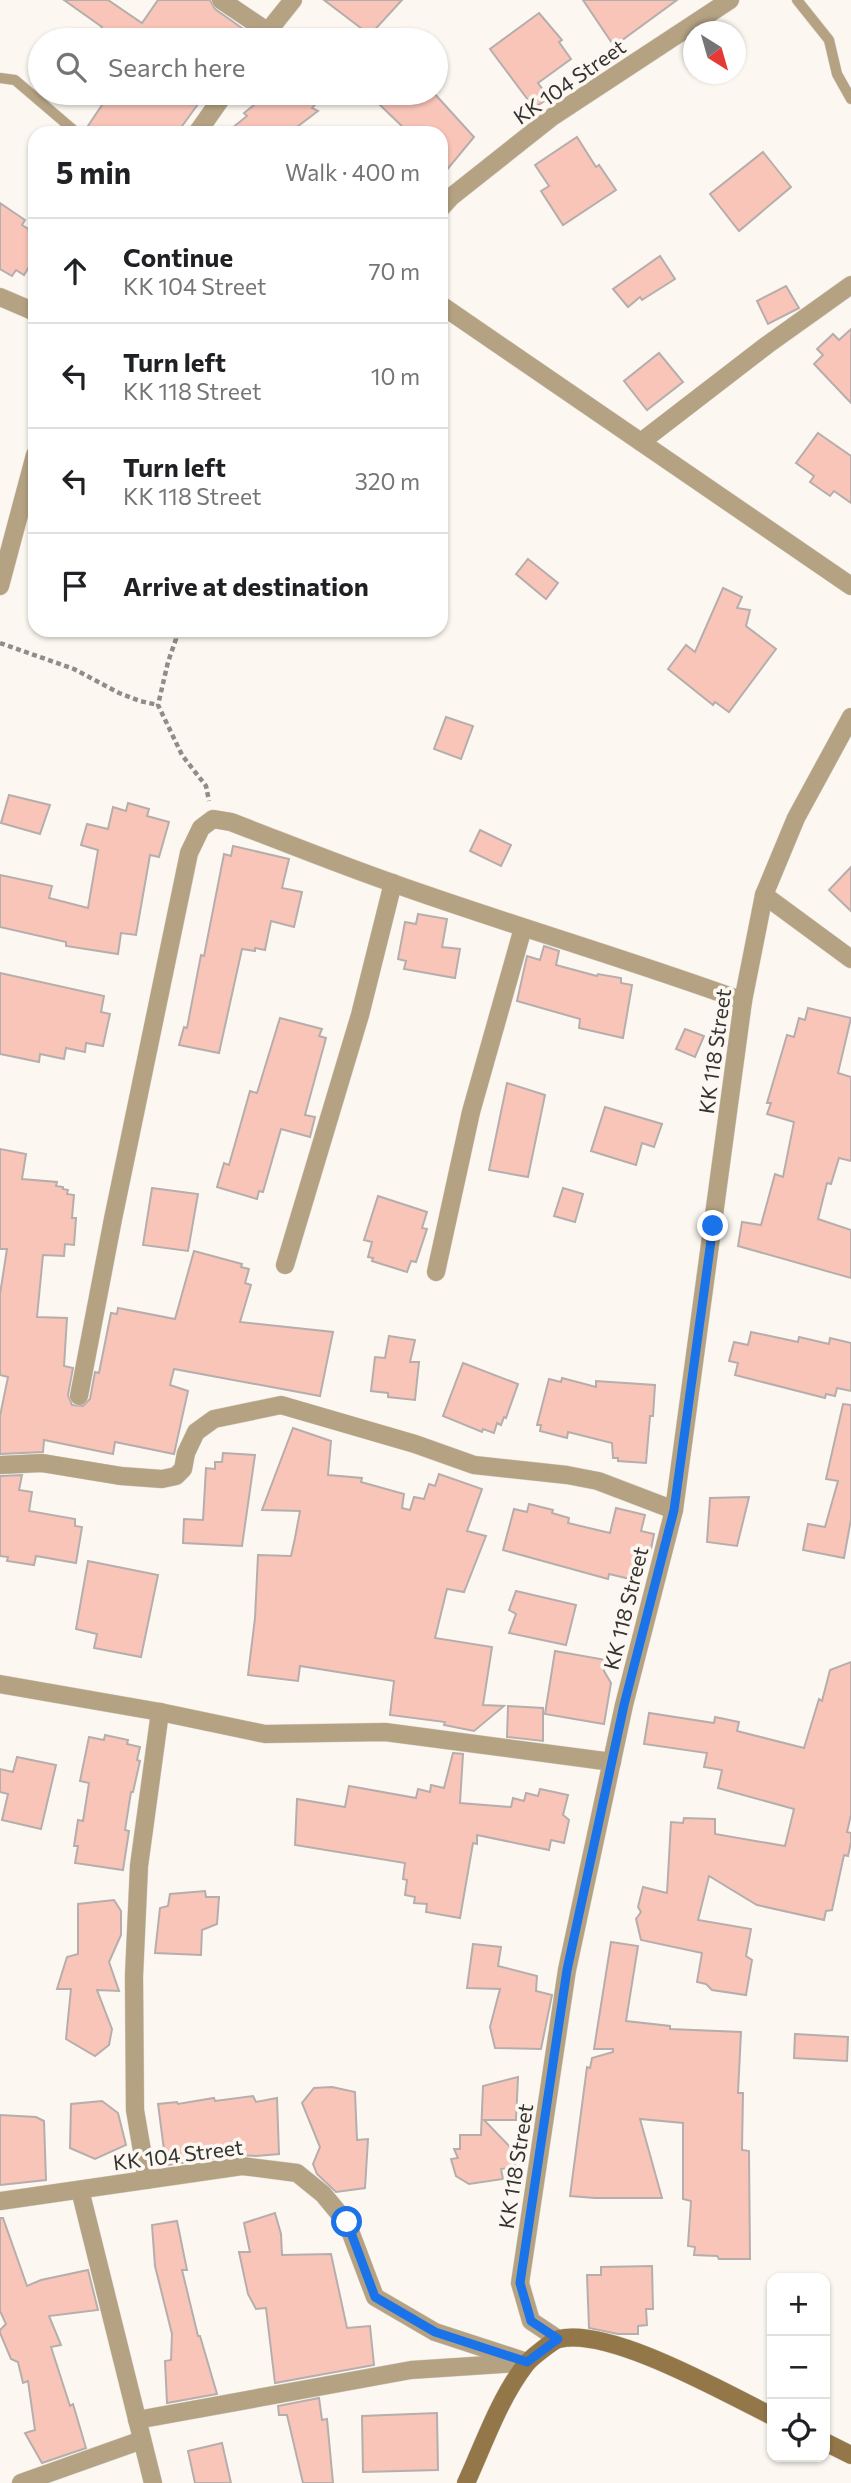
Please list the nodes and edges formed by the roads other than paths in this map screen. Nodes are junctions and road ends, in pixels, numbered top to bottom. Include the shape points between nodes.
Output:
1 (221, 0) edge
2 (293, 0) edge
3 (730, 0) edge
4 (797, 0) edge
5 (254, 28) edge
6 (270, 28) edge
7 (0, 78) edge
8 (28, 91) edge
9 (851, 99) edge
10 (44, 105) edge
11 (217, 105) edge
12 (68, 126) edge
13 (202, 126) edge
14 (448, 200) edge
15 (851, 285) edge
16 (0, 297) edge
17 (28, 309) edge
18 (448, 310) edge
19 (641, 442) junction
20 (28, 476) edge
21 (5, 547) edge
22 (0, 586) edge
23 (851, 586) edge
24 (851, 717) edge
25 (393, 884) junction
26 (764, 895) junction
27 (523, 928) junction
28 (851, 958) edge
29 (743, 1001) junction
30 (285, 1265) dead end
31 (436, 1272) dead end
32 (79, 1396) dead end
33 (0, 1465) edge
34 (674, 1510) junction
35 (0, 1684) edge
36 (160, 1712) junction
37 (612, 1762) junction
38 (147, 2180) junction
39 (80, 2190) junction
40 (0, 2201) edge
41 (558, 2339) junction
42 (527, 2362) junction
43 (767, 2414) edge
44 (137, 2420) junction
45 (142, 2440) junction
46 (830, 2444) edge
47 (851, 2455) edge
48 (21, 2483) edge
49 (153, 2483) edge
50 (466, 2483) edge

1 - 5 street
2 - 6 street
3 - 14 street, KK 104 Street via 552,117
4 - 9 lane via 830,40 838,74
7 - 8 lane via 16,80
10 - 12 lane
11 - 13 street
15 - 19 street
16 - 17 street
18 - 19 street
19 - 23 street
20 - 21 street
21 - 22 street
24 - 26 street, KK 118 Street via 796,818
25 - 27 street
25 - 30 street via 360,1015
25 - 32 street via 231,822 213,819 201,828 189,853
26 - 28 street
26 - 29 street, KK 118 Street
27 - 29 street
27 - 31 street via 471,1112
29 - 34 street, KK 118 Street
33 - 34 street via 42,1463 162,1479 183,1469 196,1432 214,1419 281,1405 474,1465 598,1481
34 - 37 street, KK 118 Street
35 - 36 street
36 - 37 street via 265,1734 385,1732
36 - 38 street via 139,1866 134,1976 135,2109
37 - 41 street, KK 118 Street via 567,1970 520,2283 531,2321
38 - 39 street, KK 104 Street
38 - 42 street, KK 104 Street via 242,2166 297,2174 323,2194 347,2222 375,2297 435,2332
39 - 40 street, KK 104 Street
39 - 44 street
41 - 42 street
41 - 43 street via 591,2339 655,2358
42 - 44 street via 411,2370
42 - 50 street
44 - 45 street
45 - 48 street
45 - 49 street
46 - 47 street

